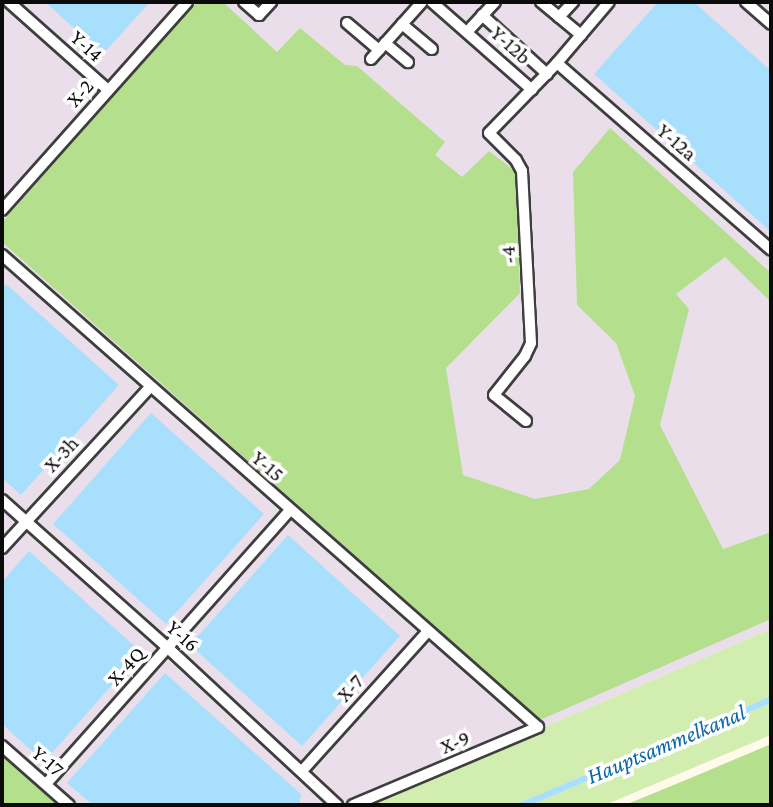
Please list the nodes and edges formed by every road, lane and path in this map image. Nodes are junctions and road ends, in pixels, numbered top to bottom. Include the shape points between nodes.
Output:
1 (9, 2) edge
2 (187, 2) edge
3 (244, 2) edge
4 (271, 2) edge
5 (422, 2) edge
6 (495, 2) edge
7 (541, 2) edge
8 (573, 2) edge
9 (746, 2) edge
10 (435, 3) edge
11 (607, 3) edge
12 (482, 15) junction
13 (559, 17) junction
14 (347, 23) dead end
15 (402, 24) junction
16 (771, 24) edge
17 (467, 33) junction
18 (581, 35) junction
19 (382, 46) junction
20 (432, 49) dead end
21 (370, 60) dead end
22 (408, 62) dead end
23 (557, 63) junction
24 (547, 74) junction
25 (108, 90) junction
26 (532, 90) junction
27 (6, 201) edge
28 (2, 210) edge
29 (771, 250) edge
30 (4, 261) edge
31 (150, 387) junction
32 (526, 421) dead end
33 (2, 500) edge
34 (290, 510) junction
35 (26, 521) junction
36 (2, 548) edge
37 (428, 631) junction
38 (168, 648) junction
39 (510, 705) joint
40 (2, 746) edge
41 (302, 771) junction
42 (46, 784) junction
43 (337, 804) edge
44 (69, 805) edge
45 (354, 805) edge

1 - 25 street, Y-14
2 - 25 street, X-2
3 - 4 street via 259,15
5 - 15 street
6 - 12 street
7 - 13 street
8 - 13 street
9 - 16 street
10 - 17 street, Y-12b
11 - 18 street
12 - 17 street
12 - 24 street
13 - 18 street
14 - 19 street
15 - 19 street
15 - 20 street
17 - 26 street, Y-12b
18 - 23 street
19 - 21 street
19 - 22 street
23 - 24 street
23 - 29 street, Y-12a
24 - 26 street
25 - 27 street, X-2
26 - 32 street, -4 via 489,133 522,172 532,330 526,356 494,395
27 - 28 street, X-2
30 - 31 street, Y-15
31 - 34 street, Y-15
31 - 35 street, X-3h
33 - 35 street, Y-16
34 - 37 street, Y-15
34 - 38 street, X-4Q
35 - 36 street, X-3h
35 - 38 street, Y-16
37 - 39 street, Y-15
37 - 41 street, X-7
38 - 41 street, Y-16
38 - 42 street, X-4Q
39 - 45 street, X-9 via 538,727
40 - 42 street, Y-17
41 - 43 street, Y-16
42 - 44 street, Y-17

